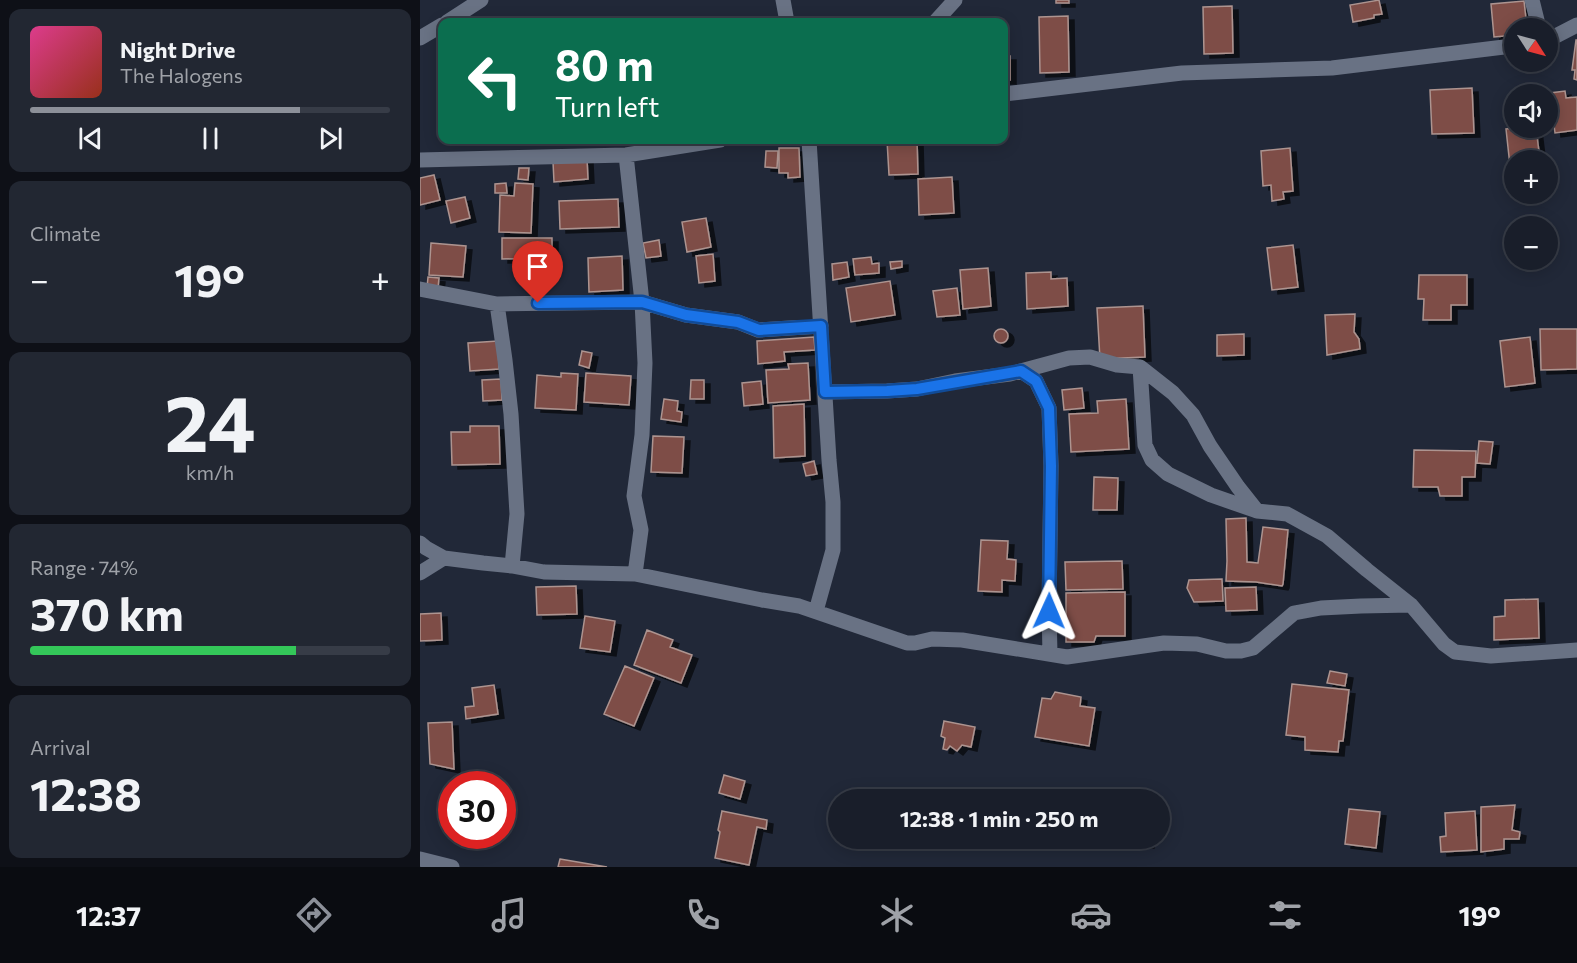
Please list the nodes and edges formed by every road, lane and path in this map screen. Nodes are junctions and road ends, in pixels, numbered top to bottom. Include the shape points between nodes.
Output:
1 (481, 0) edge
2 (783, 0) edge
3 (955, 0) edge
4 (1532, 0) edge
5 (453, 18) edge
6 (786, 18) edge
7 (939, 18) edge
8 (1536, 18) edge
9 (1577, 25) edge
10 (438, 27) edge
11 (1558, 35) edge
12 (420, 38) edge
13 (1504, 47) edge
14 (1008, 94) edge
15 (693, 144) edge
16 (809, 144) edge
17 (626, 154) junction
18 (420, 160) edge
19 (420, 289) edge
20 (642, 302) junction
21 (497, 304) junction
22 (821, 326) junction
23 (1140, 367) junction
24 (1021, 371) junction
25 (825, 392) junction
26 (1257, 511) junction
27 (420, 543) edge
28 (444, 558) junction
29 (512, 566) junction
30 (420, 573) edge
31 (635, 574) junction
32 (1411, 605) junction
33 (816, 611) junction
34 (1577, 650) edge
35 (1050, 654) junction
36 (420, 859) edge
37 (452, 867) edge

1 - 5 street
2 - 6 street
3 - 7 street
4 - 8 street
9 - 11 street
10 - 12 street
13 - 14 street via 1332,68 1182,73
15 - 17 street
16 - 22 street
17 - 18 street
17 - 20 street
19 - 21 street
20 - 21 street
20 - 22 street via 759,330
20 - 31 street via 645,363 634,496 641,530
21 - 29 street via 512,425 517,514
22 - 25 street
23 - 24 street via 1090,357 1069,358
23 - 26 street via 1193,415 1210,446
23 - 26 street via 1145,445 1152,460 1168,474 1211,495
24 - 25 street via 917,389
24 - 35 street via 1036,381 1049,408
25 - 33 street via 833,550
26 - 32 street via 1287,514 1327,536
27 - 28 street
28 - 29 street
28 - 30 street
29 - 31 street via 544,572
31 - 33 street
32 - 34 street via 1455,652 1491,657
32 - 35 street via 1321,608 1294,613 1253,648 1241,651 1164,642 1067,657
33 - 35 street via 907,643 962,640
36 - 37 street

